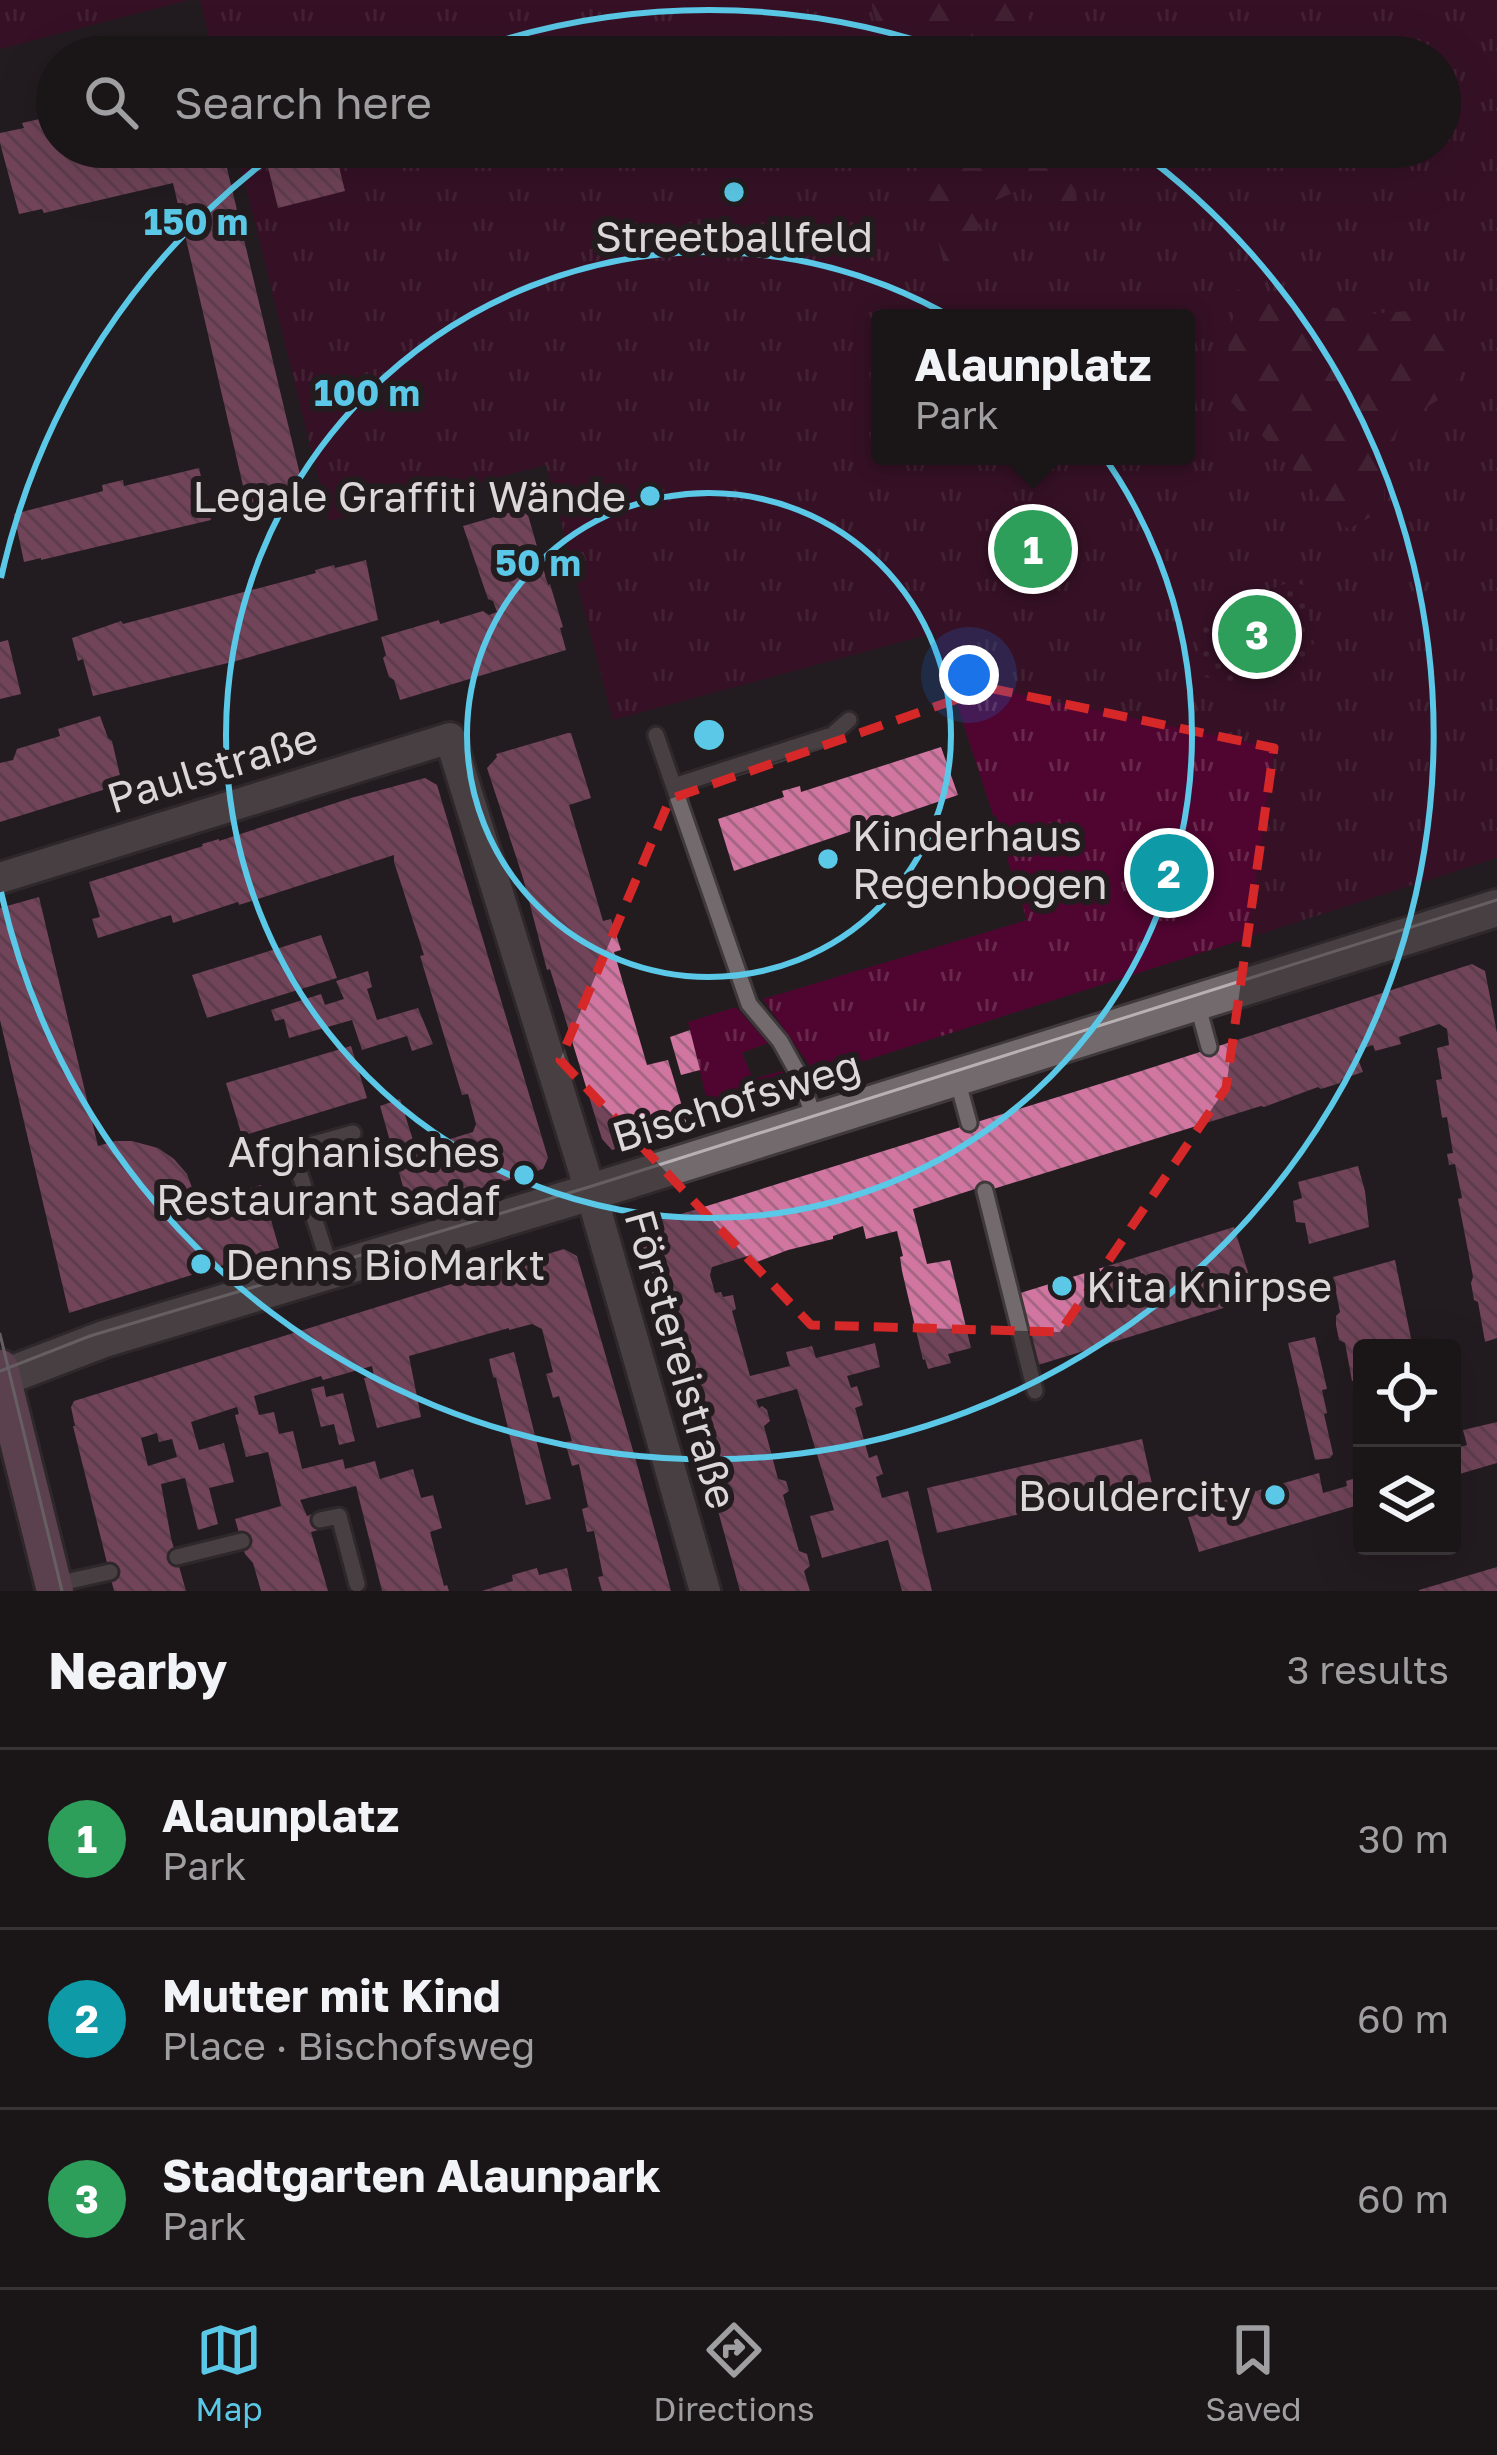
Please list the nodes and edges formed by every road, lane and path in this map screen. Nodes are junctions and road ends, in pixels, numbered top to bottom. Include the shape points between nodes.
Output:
1 (849, 719) dead end
2 (656, 734) dead end
3 (450, 738) joint
4 (674, 786) junction
5 (0, 878) edge
6 (1497, 909) edge
7 (1197, 1003) junction
8 (1209, 1047) dead end
9 (957, 1078) junction
10 (816, 1123) junction
11 (969, 1123) dead end
12 (353, 1133) dead end
13 (986, 1191) dead end
14 (590, 1192) junction
15 (331, 1270) junction
16 (1, 1373) edge
17 (1035, 1391) dead end
18 (320, 1520) dead end
19 (242, 1541) dead end
20 (177, 1556) dead end
21 (110, 1573) dead end
22 (357, 1584) dead end
23 (54, 1588) edge
24 (705, 1591) edge

1 - 4 lane via 832,736
2 - 4 lane
3 - 5 street, Paulstraße
3 - 14 street, Förstereistraße
4 - 10 lane via 749,1004 780,1041
6 - 7 street, Bischofsweg
7 - 8 lane
7 - 9 street, Bischofsweg
9 - 10 street, Bischofsweg
9 - 11 lane
10 - 14 street, Bischofsweg
12 - 15 lane via 292,1150
13 - 17 lane
14 - 15 street, Bischofsweg
14 - 24 street, Förstereistraße
15 - 16 street, Bischofsweg
16 - 23 main road
18 - 22 lane via 339,1516
19 - 20 lane
21 - 23 lane

